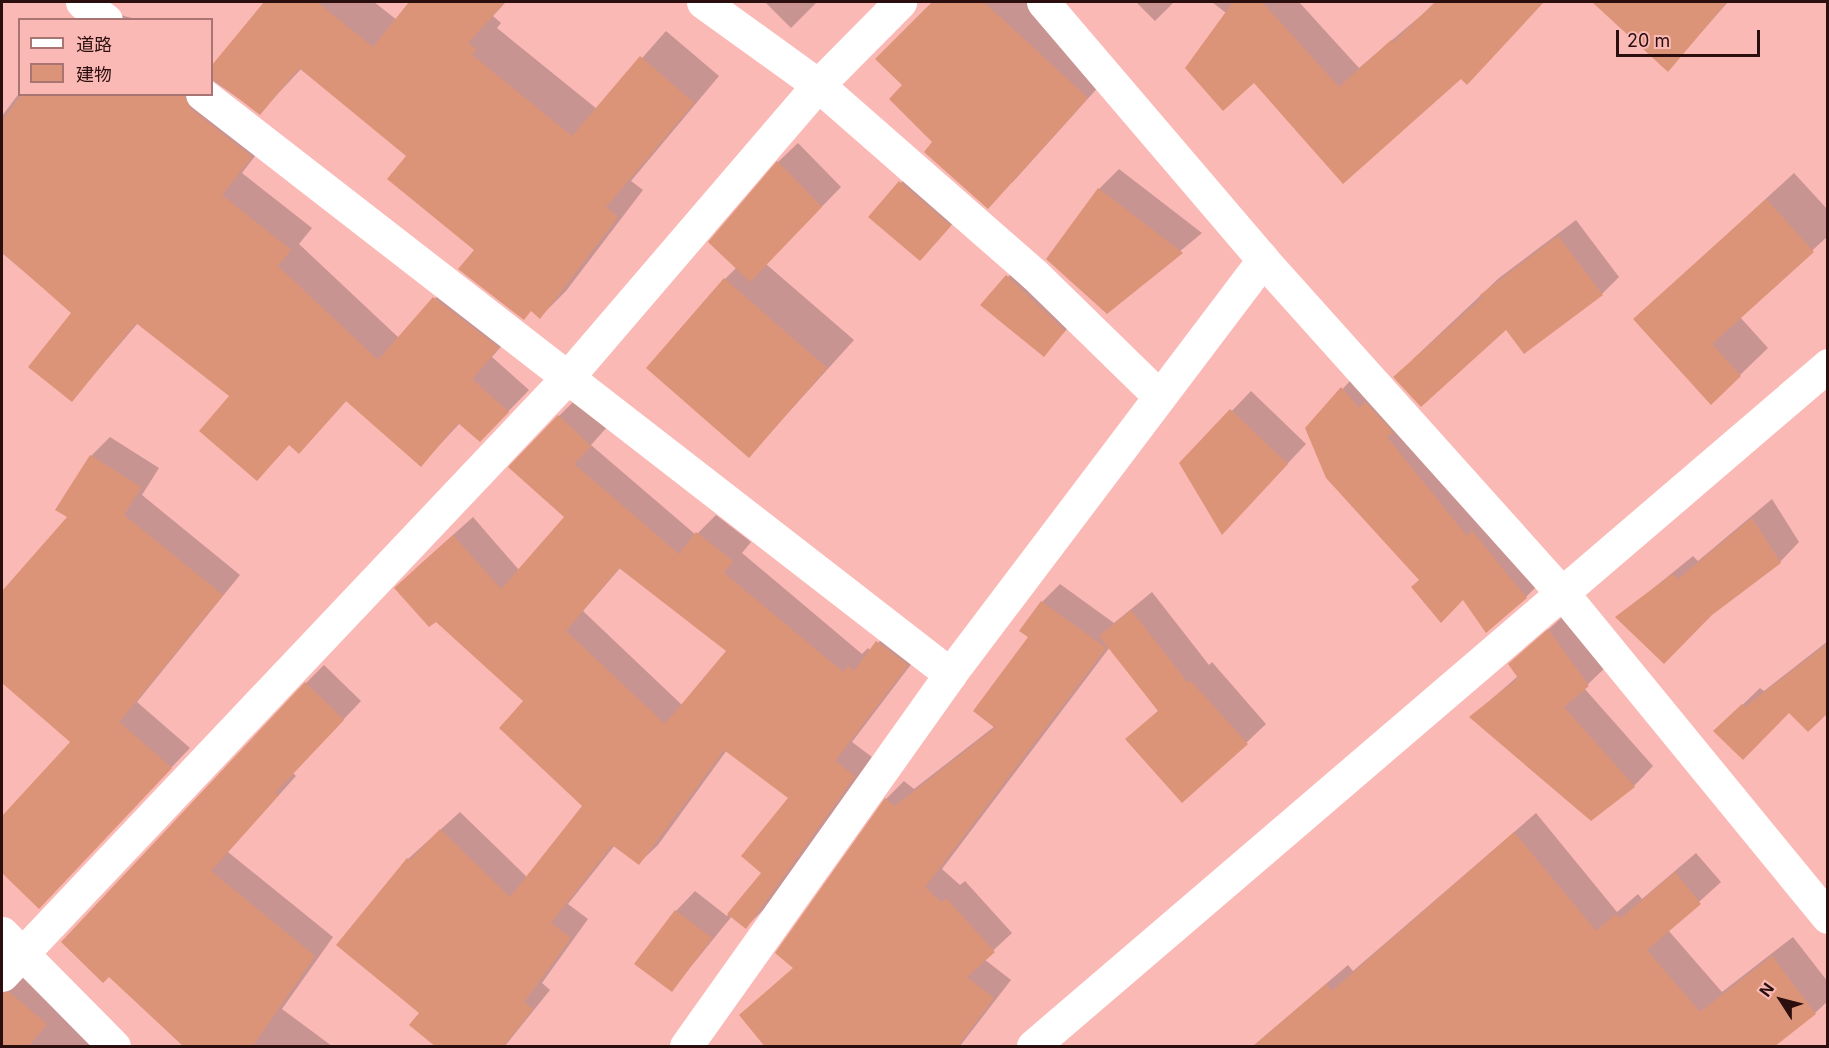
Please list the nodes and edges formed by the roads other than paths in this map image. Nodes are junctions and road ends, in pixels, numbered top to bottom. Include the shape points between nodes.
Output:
1 (82, 2) edge
2 (702, 2) edge
3 (900, 2) edge
4 (1043, 2) edge
5 (102, 18) edge
6 (818, 85) junction
7 (205, 96) edge
8 (1263, 260) junction
9 (1827, 365) edge
10 (566, 379) junction
11 (1159, 396) junction
12 (1564, 595) junction
13 (950, 674) junction
14 (1827, 917) edge
15 (9, 954) edge
16 (114, 1047) edge
17 (686, 1047) edge
18 (1033, 1047) edge

1 - 5 street
2 - 6 street
3 - 6 street
4 - 8 street
6 - 10 street
6 - 11 street via 1034,274
7 - 10 street
8 - 11 street
8 - 12 street
9 - 12 street
10 - 13 street
10 - 15 street via 43,930
11 - 13 street
12 - 14 street
12 - 18 street
13 - 17 street
15 - 16 street

